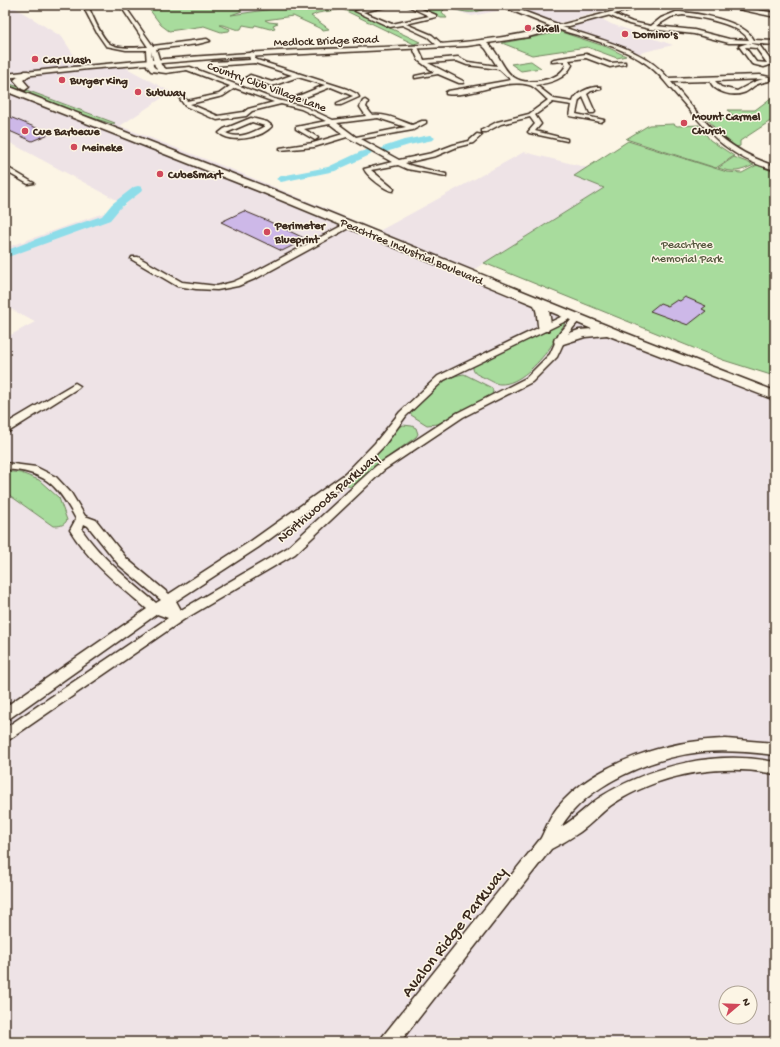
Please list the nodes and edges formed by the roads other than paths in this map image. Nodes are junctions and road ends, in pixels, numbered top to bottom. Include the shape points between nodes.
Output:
1 (89, 5) edge
2 (122, 5) edge
3 (392, 5) edge
4 (408, 5) edge
5 (501, 5) edge
6 (625, 5) edge
7 (645, 5) edge
8 (722, 5) edge
9 (634, 8) junction
10 (610, 14) junction
11 (775, 15) edge
12 (670, 16) junction
13 (697, 22) dead end
14 (404, 24) junction
15 (705, 24) dead end
16 (734, 26) junction
17 (652, 27) junction
18 (559, 28) junction
19 (206, 41) dead end
20 (482, 42) junction
21 (749, 43) junction
22 (775, 43) edge
23 (441, 46) junction
24 (151, 48) junction
25 (416, 48) junction
26 (254, 57) junction
27 (565, 59) junction
28 (157, 61) junction
29 (554, 61) dead end
30 (149, 62) junction
31 (423, 62) junction
32 (623, 63) dead end
33 (213, 64) dead end
34 (610, 65) junction
35 (600, 67) dead end
36 (502, 68) junction
37 (166, 71) junction
38 (439, 72) junction
39 (28, 73) junction
40 (297, 75) junction
41 (5, 76) edge
42 (250, 77) dead end
43 (417, 77) dead end
44 (775, 77) edge
45 (483, 78) dead end
46 (767, 78) junction
47 (712, 79) junction
48 (5, 80) edge
49 (667, 80) junction
50 (516, 81) junction
51 (461, 82) dead end
52 (531, 83) junction
53 (494, 85) junction
54 (234, 86) junction
55 (329, 86) junction
56 (25, 87) junction
57 (5, 88) edge
58 (599, 88) dead end
59 (448, 92) dead end
60 (584, 93) junction
61 (298, 98) dead end
62 (552, 100) junction
63 (282, 102) junction
64 (365, 102) dead end
65 (340, 104) dead end
66 (574, 104) junction
67 (592, 112) dead end
68 (246, 114) junction
69 (531, 115) junction
70 (370, 117) junction
71 (252, 120) junction
72 (601, 120) dead end
73 (331, 122) junction
74 (424, 122) dead end
75 (413, 128) junction
76 (351, 137) junction
77 (315, 138) dead end
78 (565, 140) dead end
79 (455, 146) junction
80 (282, 149) dead end
81 (459, 155) dead end
82 (399, 162) junction
83 (5, 168) edge
84 (775, 168) edge
85 (444, 176) dead end
86 (30, 183) dead end
87 (287, 188) dead end
88 (390, 189) dead end
89 (370, 222) dead end
90 (350, 225) junction
91 (135, 259) dead end
92 (538, 302) junction
93 (544, 328) junction
94 (613, 333) junction
95 (560, 341) junction
96 (75, 386) dead end
97 (775, 387) edge
98 (775, 396) edge
99 (5, 431) edge
100 (5, 466) edge
101 (81, 519) junction
102 (169, 600) junction
103 (155, 610) junction
104 (178, 617) junction
105 (5, 714) edge
106 (5, 736) edge
107 (775, 749) edge
108 (775, 768) edge
109 (546, 843) junction
110 (388, 1042) edge

1 - 24 street via 86,8 109,46 120,49
2 - 24 street
3 - 14 street via 357,11 387,26
4 - 14 street via 434,16
5 - 18 main road
6 - 9 street
7 - 9 main road, Medlock Bridge Road
8 - 11 street
9 - 10 main road, Medlock Bridge Road
10 - 17 street via 631,23
10 - 18 main road, Medlock Bridge Road
12 - 13 street
12 - 16 street via 687,15
12 - 17 street
14 - 23 street via 430,36
15 - 16 street
16 - 21 street via 748,34
17 - 21 street
18 - 20 main road, Medlock Bridge Road
18 - 49 street via 638,58 657,69
19 - 24 street
20 - 23 main road, Medlock Bridge Road
20 - 36 street
21 - 21 street via 758,47 770,64 754,63 742,46
21 - 22 street
23 - 25 main road, Medlock Bridge Road
24 - 28 street
24 - 30 street via 148,51
25 - 26 main road, Medlock Bridge Road
25 - 31 street
26 - 28 main road, Medlock Bridge Road
26 - 33 street
26 - 40 street
27 - 29 street
27 - 34 street via 586,56
27 - 52 street via 569,65 560,77
28 - 30 main road, Medlock Bridge Road
28 - 37 street via 158,66
30 - 37 street via 153,70
30 - 39 main road, Medlock Bridge Road
31 - 36 street via 458,59 467,63
31 - 38 street
32 - 34 street
34 - 35 street
36 - 50 street via 510,79
37 - 54 street, Country Club Village Lane via 188,68
38 - 43 street
38 - 51 street
39 - 41 main road, Medlock Bridge Road
39 - 56 highway via 18,80
40 - 42 street via 272,84
40 - 55 street
44 - 46 street
45 - 53 street
46 - 47 street
46 - 47 street via 741,92 731,92 715,86
47 - 49 street
48 - 56 highway
49 - 84 street via 724,145 755,162
50 - 52 street
50 - 53 street
52 - 62 street
53 - 59 street
54 - 63 street, Country Club Village Lane
54 - 68 street via 221,95 185,101 217,118
55 - 61 street
55 - 65 street via 345,90 356,97
56 - 87 highway
57 - 90 highway, Peachtree Industrial Boulevard
58 - 60 street
60 - 66 street
60 - 67 street
62 - 66 street
62 - 69 street
63 - 68 street via 250,110
63 - 73 street, Country Club Village Lane via 303,108
64 - 70 street via 363,108
66 - 72 street via 572,115
68 - 71 street
69 - 78 street via 538,124 532,132
69 - 79 street via 499,123 471,142
70 - 73 street
70 - 75 street via 387,118
71 - 71 street via 269,126 236,139 222,133
73 - 76 street, Country Club Village Lane
73 - 77 street via 298,128
74 - 75 street
75 - 76 street
76 - 80 street
76 - 82 street, Country Club Village Lane
79 - 81 street via 460,149
79 - 82 street via 428,157
82 - 85 street, Country Club Village Lane
82 - 88 street via 367,169 374,178 387,184
83 - 86 street
89 - 97 highway, Peachtree Industrial Boulevard via 476,268
90 - 91 street via 254,276 217,288 180,284
90 - 92 highway, Peachtree Industrial Boulevard
92 - 93 highway via 543,309
92 - 94 highway, Peachtree Industrial Boulevard
93 - 95 street, Northwoods Parkway via 570,320
93 - 102 street, Northwoods Parkway via 441,378 403,414 379,445 349,476 255,544
94 - 95 highway via 584,333
94 - 98 highway, Peachtree Industrial Boulevard
95 - 104 street, Northwoods Parkway via 554,355 529,380 460,415 380,468 291,550
96 - 99 street via 12,424
100 - 101 street via 35,471 50,477 67,494
101 - 102 street via 92,523 123,562
101 - 103 street via 76,530 89,549
102 - 103 street, Northwoods Parkway
102 - 104 street
103 - 104 street
103 - 105 street, Northwoods Parkway
104 - 106 street, Northwoods Parkway
107 - 109 street, Avalon Ridge Parkway via 714,746 678,750 624,768 593,784 563,811
108 - 109 street, Avalon Ridge Parkway via 738,764 692,766 665,774 607,801 575,826
109 - 110 street, Avalon Ridge Parkway

